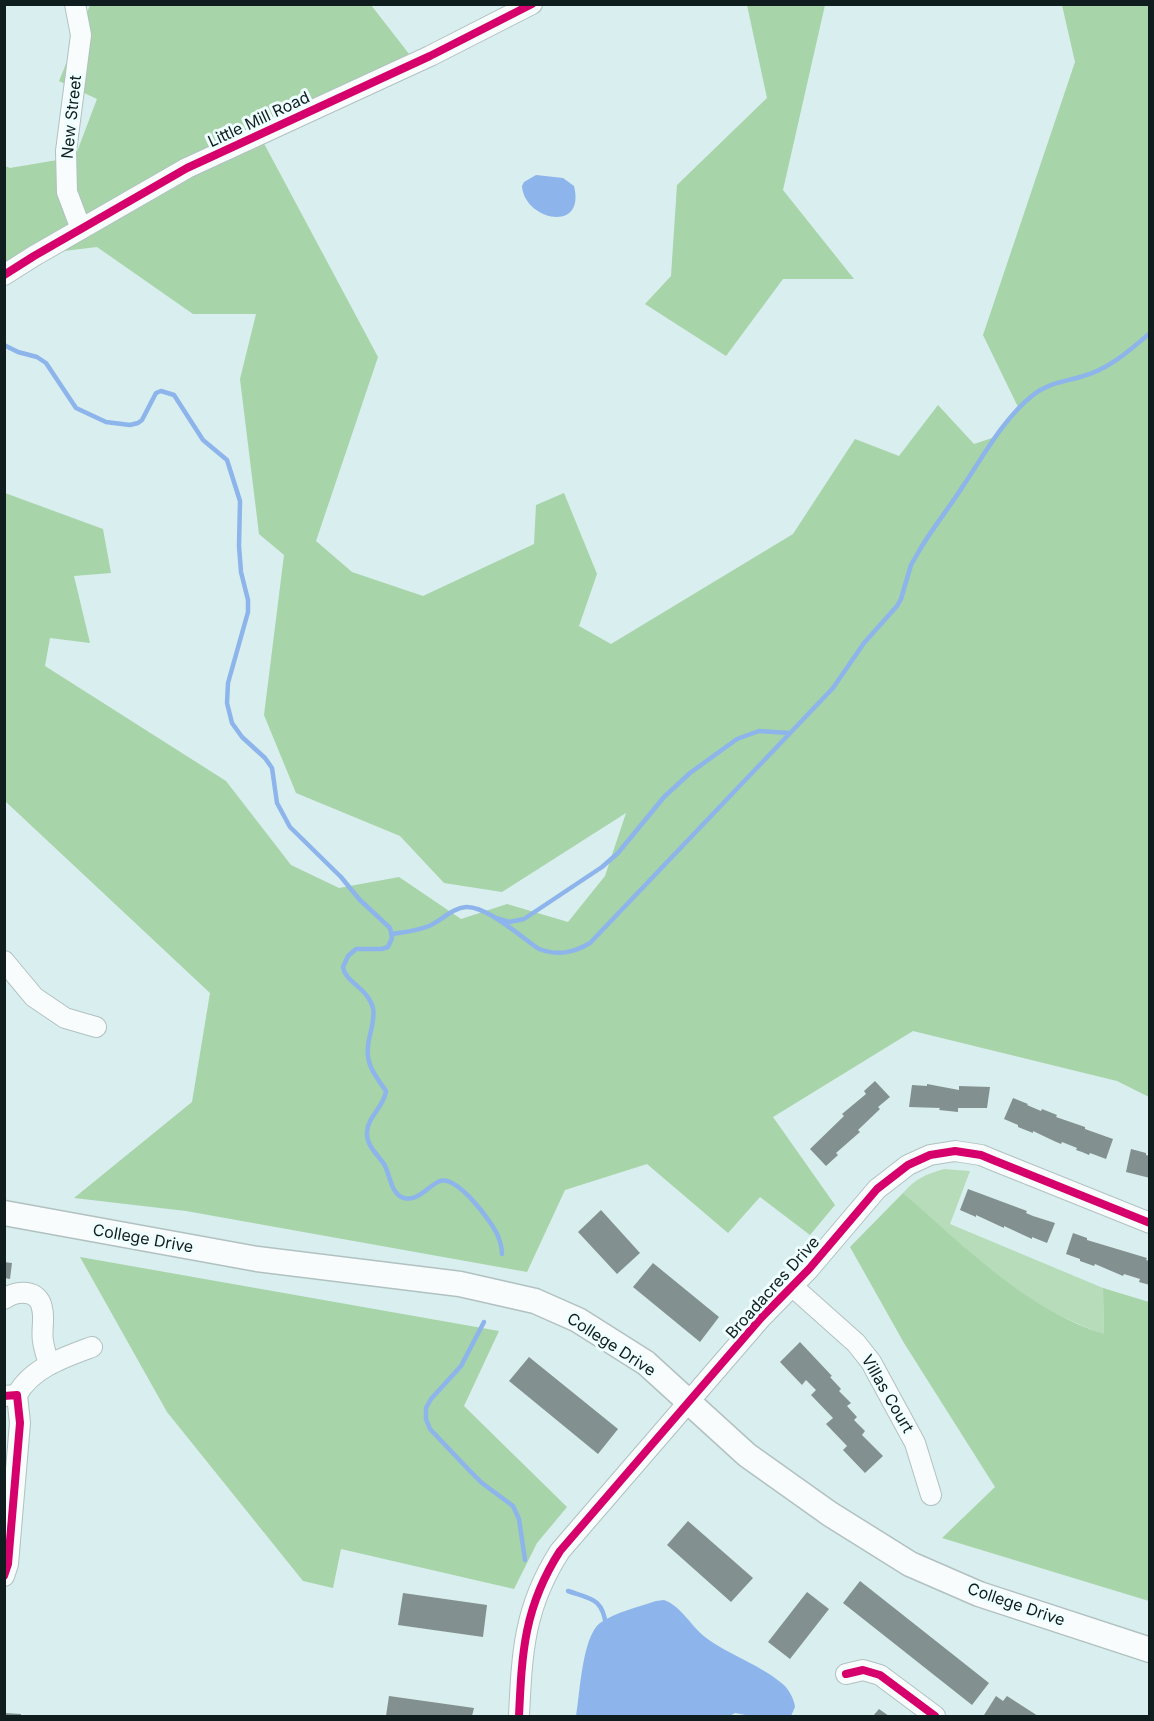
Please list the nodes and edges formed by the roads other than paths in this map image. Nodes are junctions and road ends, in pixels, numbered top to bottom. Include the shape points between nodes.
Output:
1 (75, 4) edge
2 (532, 4) edge
3 (81, 229) junction
4 (4, 275) edge
5 (4, 961) edge
6 (96, 1027) dead end
7 (4, 1213) edge
8 (1149, 1223) edge
9 (792, 1286) junction
10 (4, 1299) edge
11 (92, 1347) dead end
12 (49, 1364) junction
13 (11, 1396) edge
14 (689, 1402) junction
15 (931, 1495) dead end
16 (4, 1576) edge
17 (1149, 1650) edge
18 (846, 1674) dead end
19 (519, 1716) edge
20 (935, 1716) edge

1 - 3 street, New Street via 81,35 66,151 67,192
2 - 3 street, Little Mill Road via 452,46 187,168
3 - 4 street, Little Mill Road
5 - 6 street via 34,997 65,1018
7 - 14 main road, College Drive via 257,1259 460,1284 535,1301 578,1320 646,1363
8 - 9 street, Broadacres Drive via 981,1155 944,1152 908,1165 882,1185
9 - 14 street, Broadacres Drive
9 - 15 street, Villas Court via 856,1343 871,1362 915,1443
10 - 12 street via 23,1292 41,1303 43,1342
11 - 12 street
12 - 13 street
13 - 16 street via 20,1423
14 - 17 main road, College Drive via 747,1455 910,1564 979,1594
14 - 19 street, Broadacres Drive via 571,1536 550,1566 527,1623
18 - 20 street via 863,1670 880,1675

